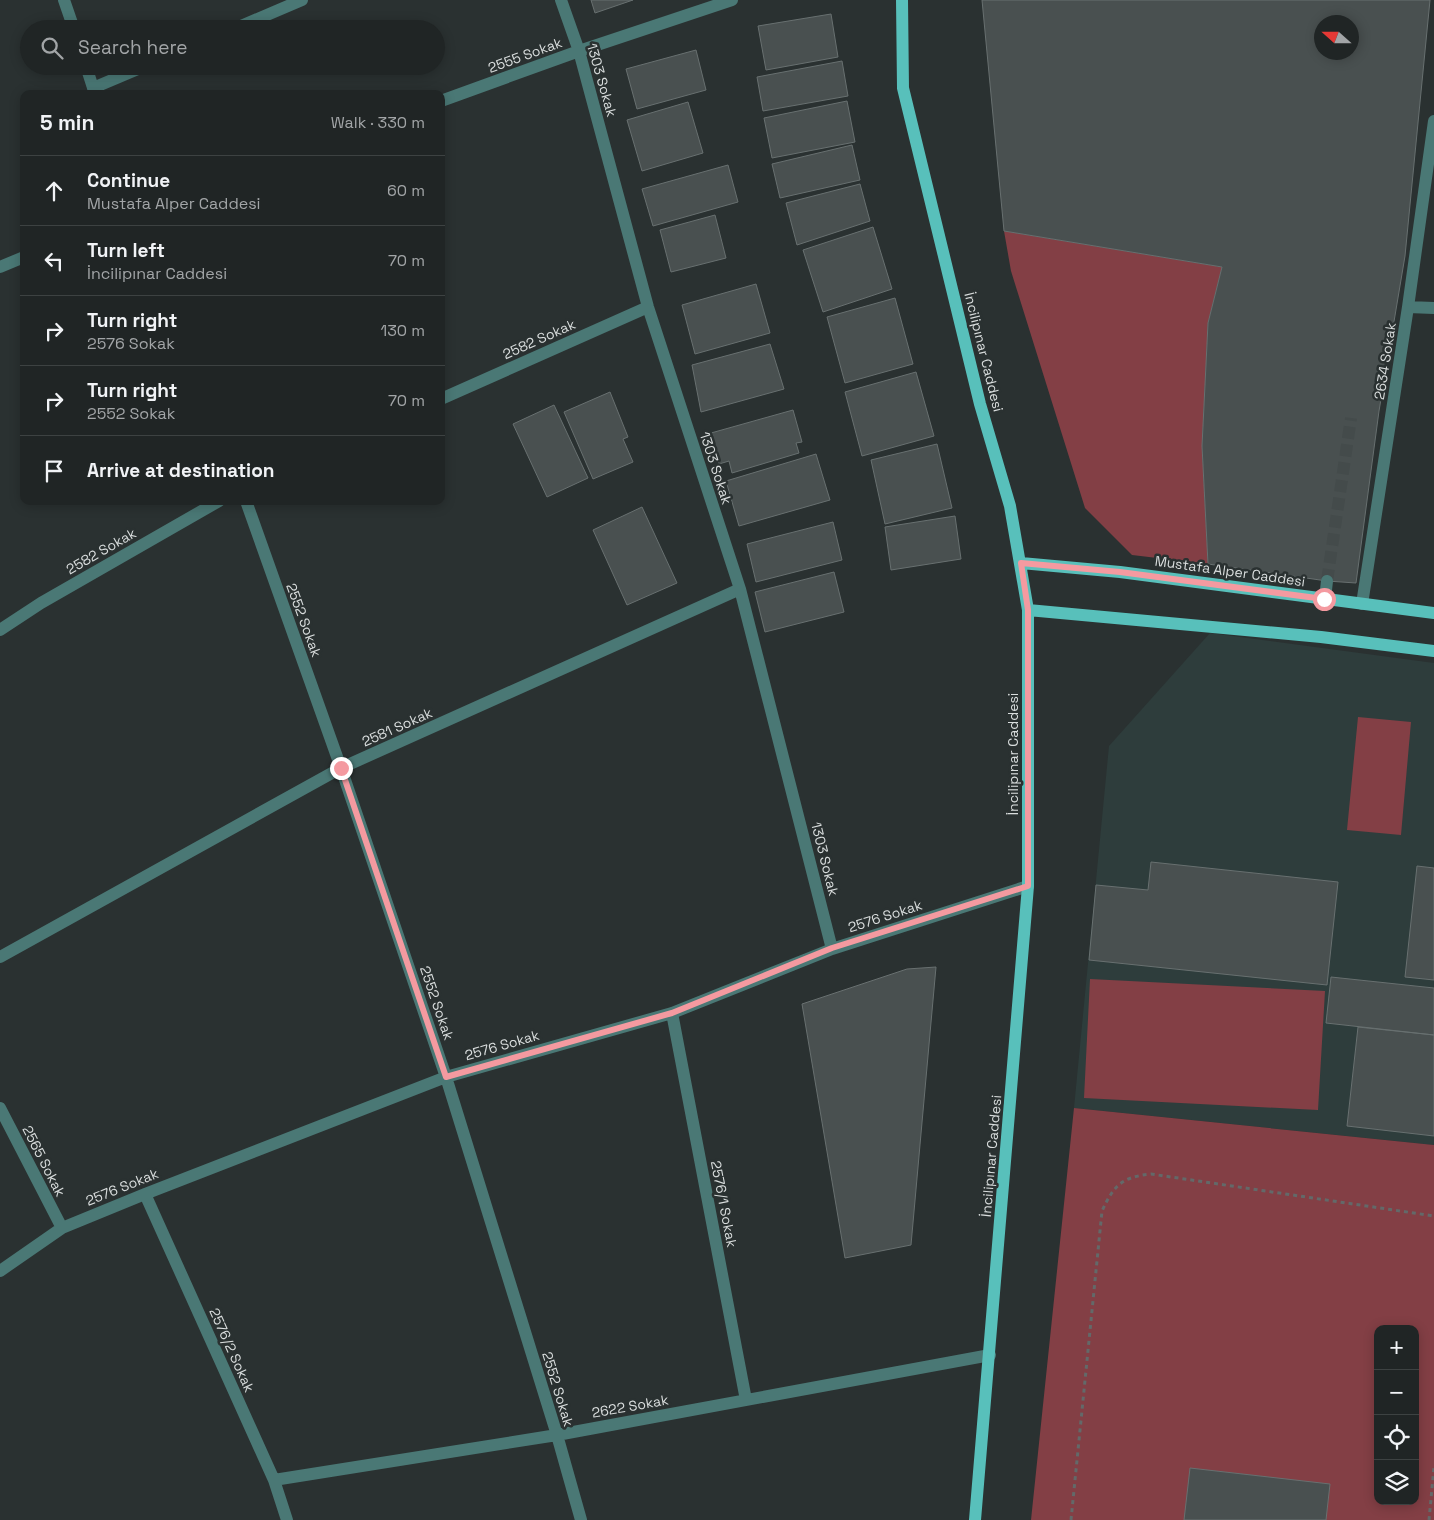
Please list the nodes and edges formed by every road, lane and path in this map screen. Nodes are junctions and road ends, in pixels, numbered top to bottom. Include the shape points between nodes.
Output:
1 (64, 0) edge
2 (302, 0) edge
3 (561, 0) edge
4 (732, 0) edge
5 (902, 0) edge
6 (71, 20) edge
7 (255, 20) edge
8 (579, 51) junction
9 (89, 75) edge
10 (127, 75) edge
11 (94, 90) edge
12 (96, 90) edge
13 (445, 100) edge
14 (1434, 122) edge
15 (20, 260) edge
16 (0, 268) edge
17 (648, 307) junction
18 (1408, 307) junction
19 (1434, 308) edge
20 (445, 397) edge
21 (212, 505) edge
22 (247, 505) edge
23 (1021, 563) junction
24 (1327, 581) tunnel mouth
25 (740, 589) junction
26 (1324, 599) junction
27 (1362, 604) junction
28 (1028, 610) junction
29 (1434, 613) edge
30 (0, 630) edge
31 (1434, 651) edge
32 (341, 768) junction
33 (1028, 886) junction
34 (832, 948) junction
35 (0, 958) edge
36 (672, 1013) junction
37 (446, 1077) junction
38 (0, 1108) edge
39 (145, 1194) junction
40 (1434, 1216) edge
41 (62, 1228) junction
42 (0, 1271) edge
43 (990, 1355) junction
44 (746, 1400) junction
45 (557, 1435) junction
46 (1434, 1467) edge
47 (274, 1480) junction
48 (287, 1520) edge
49 (581, 1520) edge
50 (976, 1520) edge
51 (1071, 1520) edge
52 (1429, 1520) edge

1 - 6 street
2 - 7 street
3 - 8 street, 1303 Sokak
4 - 8 street, 2555 Sokak
5 - 23 main road, İncilipınar Caddesi via 903,88 980,404 1010,506
8 - 13 street, 2555 Sokak
8 - 17 street, 1303 Sokak
9 - 11 street
10 - 12 street
14 - 18 street, 2634 Sokak
15 - 16 street
17 - 20 street, 2582 Sokak
17 - 25 street, 1303 Sokak
18 - 19 street
18 - 27 street, 2634 Sokak
21 - 30 street, 2582 Sokak
22 - 32 street, 2552 Sokak
23 - 26 main road, Mustafa Alper Caddesi via 1120,572
23 - 28 main road, İncilipınar Caddesi
24 - 26 street
25 - 32 street, 2581 Sokak
25 - 34 street, 1303 Sokak
26 - 27 main road, Mustafa Alper Caddesi
27 - 29 main road, Mustafa Alper Caddesi
28 - 31 main road via 1321,637
28 - 33 main road, İncilipınar Caddesi
32 - 35 street, 2581 Sokak
32 - 37 street, 2552 Sokak
33 - 34 street, 2576 Sokak
33 - 43 main road, İncilipınar Caddesi
34 - 36 street, 2576 Sokak
36 - 37 street, 2576 Sokak
36 - 44 street, 2576/1 Sokak
37 - 39 street, 2576 Sokak
37 - 45 street, 2552 Sokak
38 - 41 street, 2565 Sokak
39 - 41 street, 2576 Sokak
39 - 47 street, 2576/2 Sokak
40 - 51 path via 1151,1174 1132,1176 1119,1185 1102,1211
41 - 42 street, 2576 Sokak
43 - 44 street, 2622 Sokak
43 - 50 main road, İncilipınar Caddesi
44 - 45 street, 2622 Sokak
45 - 47 street, 2622 Sokak
45 - 49 street, 2552 Sokak
46 - 52 path
47 - 48 street, 2576/2 Sokak

